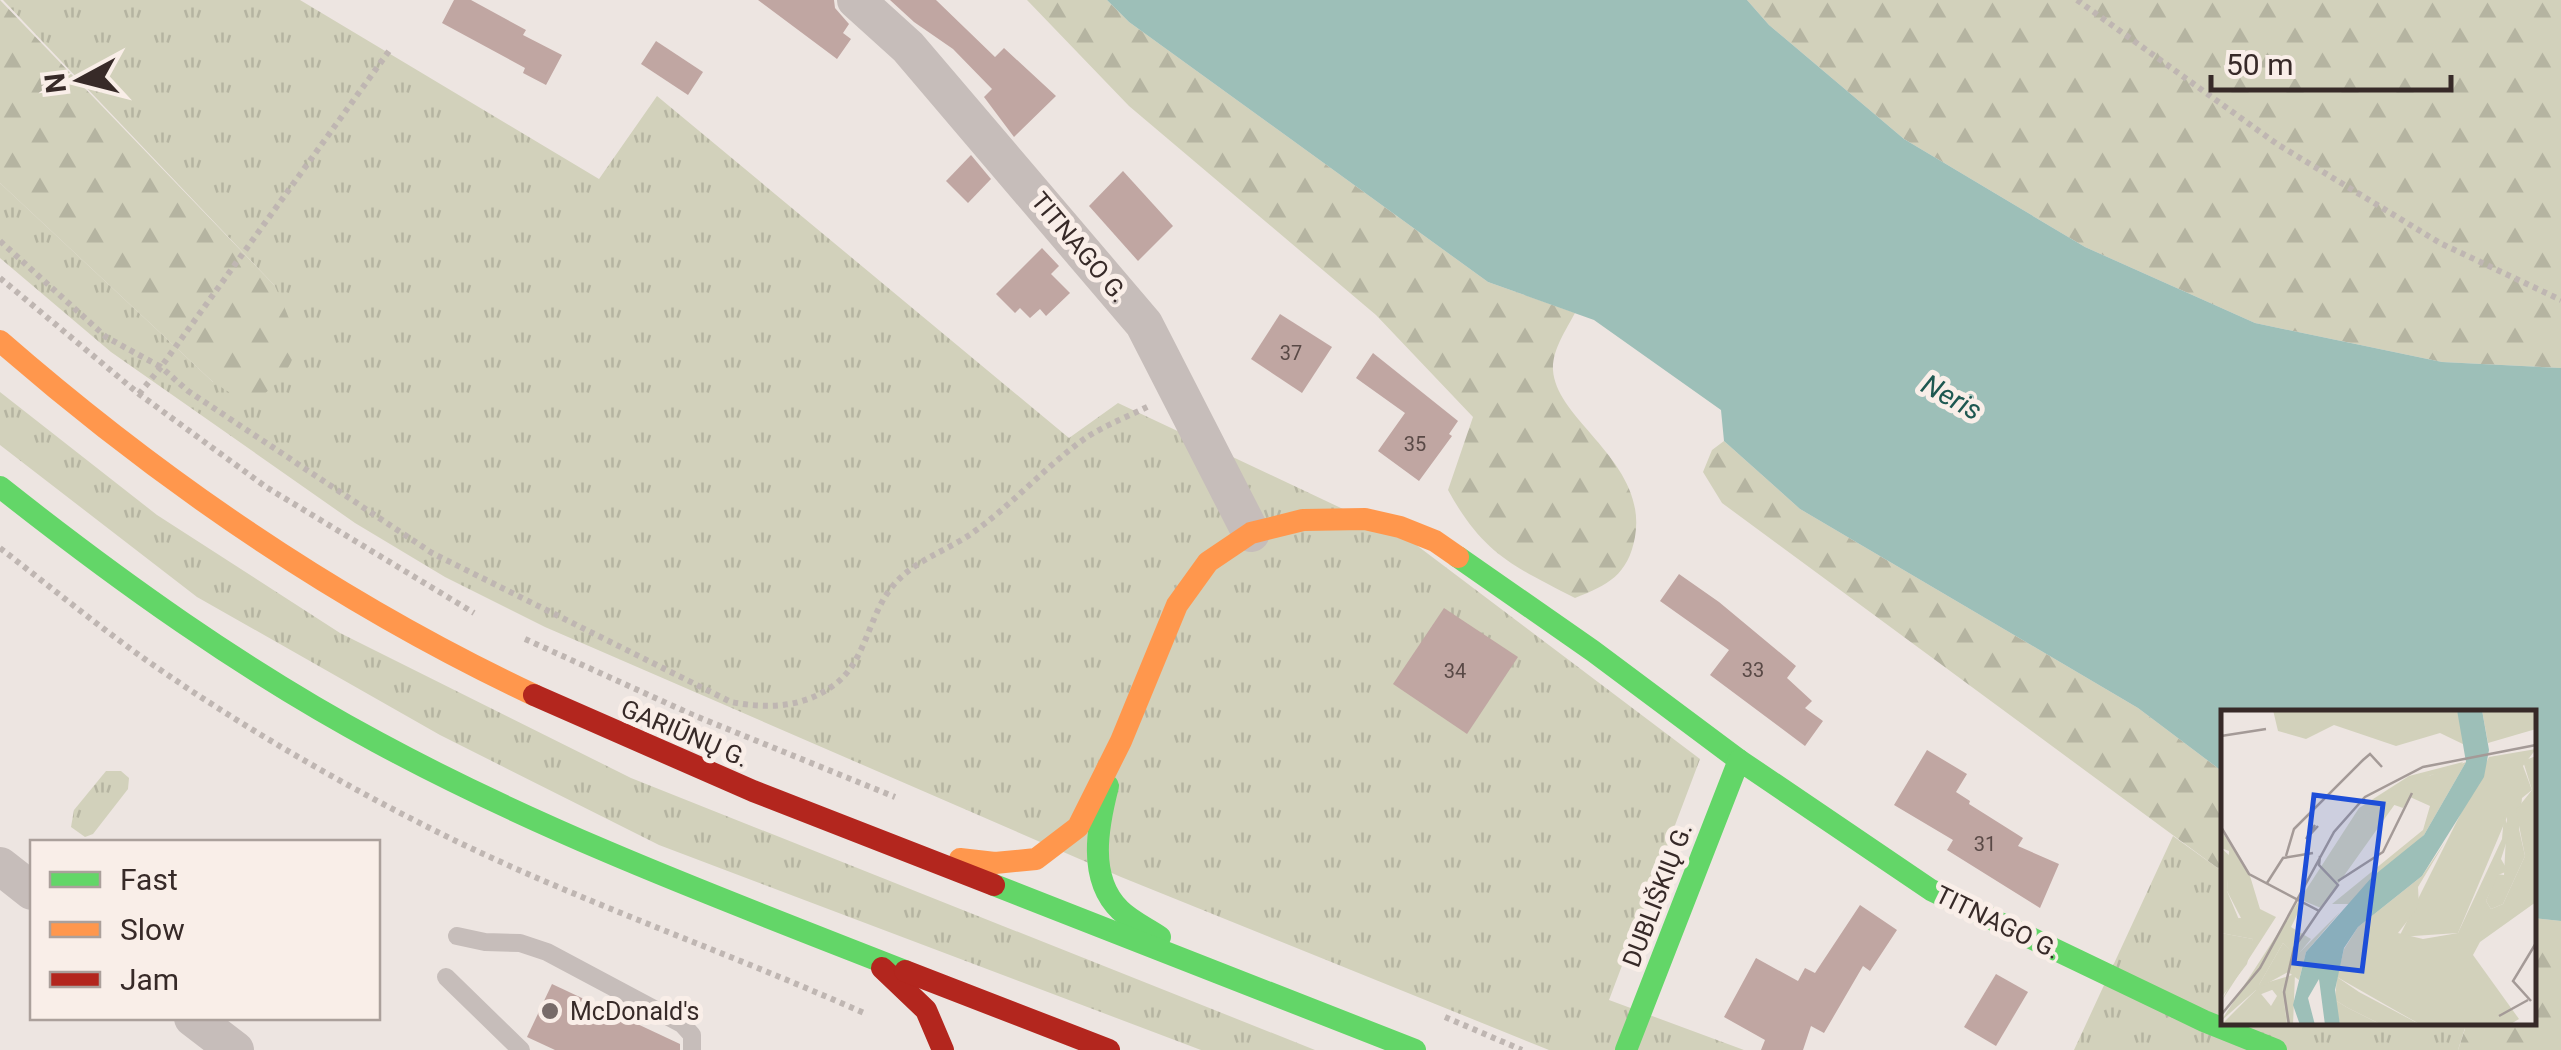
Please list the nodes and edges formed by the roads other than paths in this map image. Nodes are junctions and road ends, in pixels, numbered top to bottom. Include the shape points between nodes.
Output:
1 (856, 0) edge
2 (0, 341) edge
3 (0, 487) edge
4 (1252, 533) junction
5 (1120, 741) junction
6 (1739, 760) junction
7 (907, 853) junction
8 (0, 866) edge
9 (30, 889) edge
10 (457, 936) dead end
11 (873, 958) junction
12 (1199, 964) junction
13 (446, 977) dead end
14 (196, 1020) edge
15 (235, 1050) edge
16 (522, 1050) edge
17 (692, 1050) edge
18 (943, 1050) edge
19 (1109, 1050) edge
20 (1415, 1050) edge
21 (1626, 1050) edge
22 (2276, 1050) edge

1 - 4 street, TITNAGO G. via 908,47 1144,324
2 - 7 main road, GARIŪNŲ G. via 150,465 368,608 627,740
3 - 11 main road via 214,644 339,720 587,841
4 - 5 main road, TITNAGO G. via 1208,562 1177,606
4 - 6 main road, TITNAGO G. via 1350,518 1400,526 1435,541
5 - 7 main road via 1078,828 1048,852 994,864
5 - 12 main road via 1096,839 1100,876 1116,906
6 - 21 main road, DUBLIŠKIŲ G.
6 - 22 main road, TITNAGO G. via 1930,890
7 - 12 main road, GARIŪNŲ G.
8 - 9 street
10 - 17 lane via 547,952 682,1024 692,1035
11 - 18 main road via 926,1010
11 - 19 main road
12 - 20 main road, GARIŪNŲ G.
13 - 16 lane
14 - 15 street

